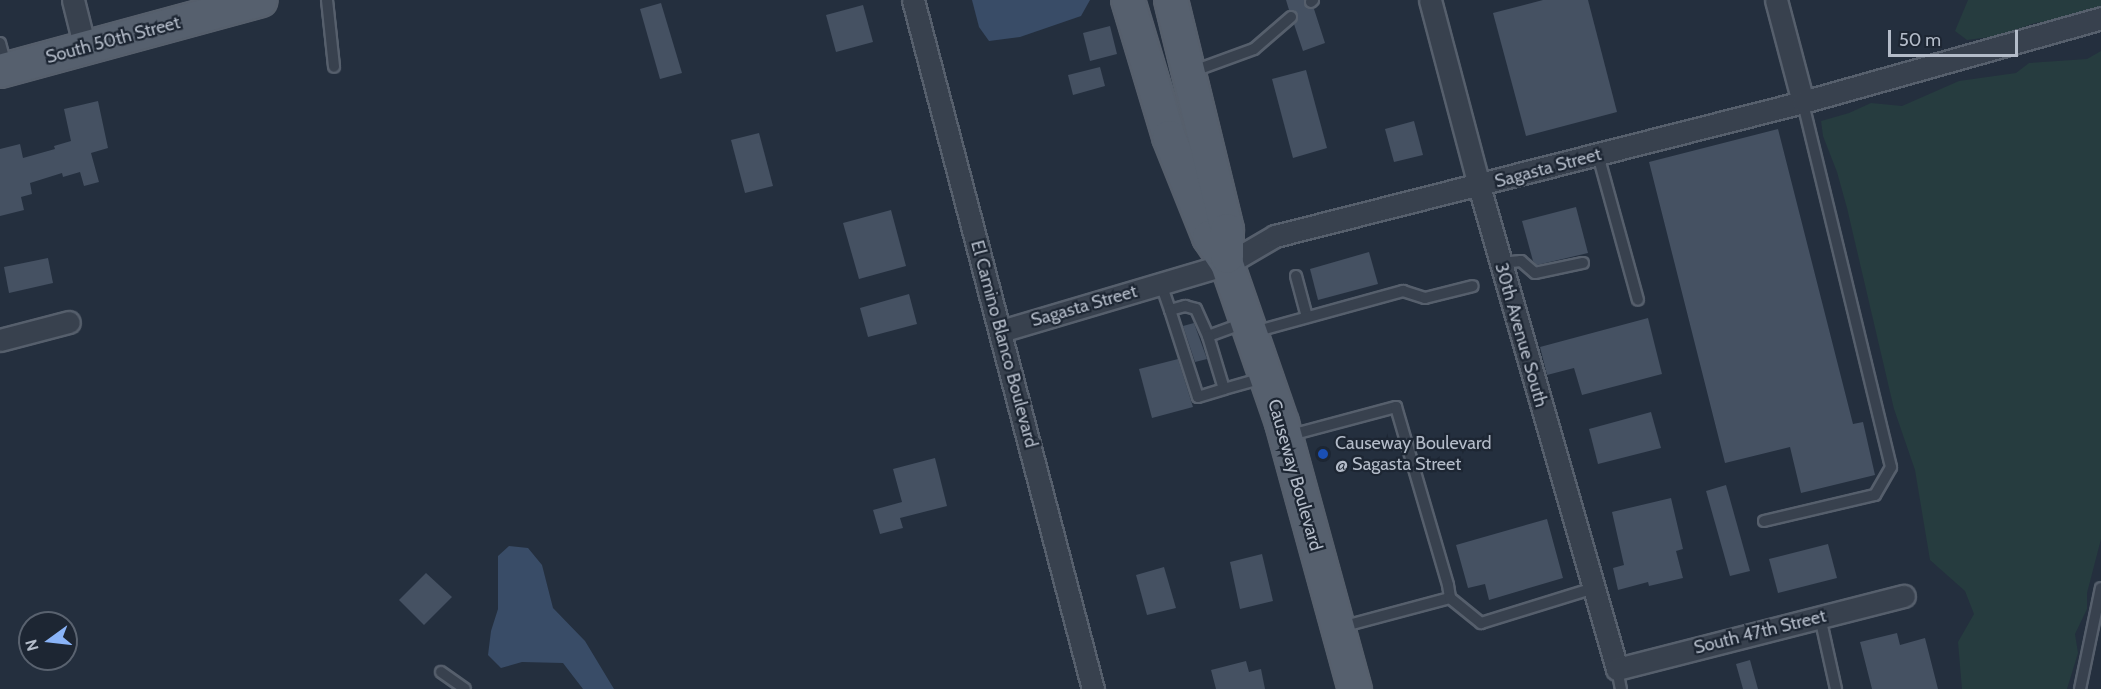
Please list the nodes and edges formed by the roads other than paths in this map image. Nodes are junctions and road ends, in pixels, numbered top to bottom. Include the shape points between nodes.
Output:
1 (73, 0) edge
2 (261, 0) edge
3 (327, 0) edge
4 (914, 0) edge
5 (1128, 0) edge
6 (1171, 0) edge
7 (1430, 0) edge
8 (1776, 0) edge
9 (1292, 17) dead end
10 (2101, 18) edge
11 (85, 48) junction
12 (2, 61) edge
13 (334, 67) dead end
14 (1191, 72) junction
15 (1803, 102) junction
16 (1598, 155) junction
17 (1479, 186) junction
18 (1501, 263) junction
19 (1583, 263) dead end
20 (1227, 264) junction
21 (1296, 276) dead end
22 (1161, 284) junction
23 (1473, 286) dead end
24 (1638, 300) dead end
25 (1170, 310) junction
26 (1307, 318) junction
27 (69, 322) dead end
28 (1249, 327) junction
29 (1001, 331) junction
30 (1208, 336) junction
31 (0, 340) edge
32 (1266, 378) junction
33 (1224, 389) junction
34 (1286, 436) junction
35 (1764, 521) dead end
36 (1594, 588) junction
37 (2101, 588) edge
38 (1904, 596) dead end
39 (1450, 598) junction
40 (1820, 617) junction
41 (1338, 628) junction
42 (441, 672) dead end
43 (1619, 679) edge
44 (465, 689) edge
45 (1093, 689) edge
46 (1355, 689) edge
47 (1836, 689) edge
48 (2080, 689) edge

1 - 11 street
2 - 11 main road, South 50th Street
3 - 13 lane
4 - 29 street, El Camino Blanco Boulevard
5 - 20 main road, Causeway Boulevard via 1169,137 1209,237
6 - 14 main road, Causeway Boulevard
7 - 17 street, 30th Avenue South
8 - 15 street
9 - 14 lane via 1254,49
10 - 15 street, Sagasta Street
11 - 12 main road, South 50th Street
14 - 20 main road, Causeway Boulevard via 1227,230
15 - 16 street, Sagasta Street
15 - 35 lane via 1891,467 1875,495
16 - 17 street, Sagasta Street
16 - 24 lane
17 - 18 street, 30th Avenue South
17 - 20 street, Sagasta Street via 1275,236
18 - 19 lane via 1521,261 1535,273
18 - 36 street, 30th Avenue South
20 - 22 street, Sagasta Street
20 - 28 main road, Causeway Boulevard
21 - 26 lane
22 - 25 lane
22 - 29 street, Sagasta Street
23 - 26 lane via 1425,298 1403,291
25 - 30 lane via 1185,306 1196,309
25 - 33 lane via 1198,397
26 - 28 lane
27 - 31 street
28 - 30 lane
28 - 32 main road, Causeway Boulevard
29 - 45 street, El Camino Blanco Boulevard
30 - 33 lane
32 - 33 lane
32 - 34 main road, Causeway Boulevard
34 - 39 lane via 1396,407
34 - 41 main road, Causeway Boulevard
36 - 39 lane via 1481,623
36 - 43 street, 30th Avenue South
37 - 48 lane
38 - 40 street, South 47th Street
39 - 41 lane
40 - 43 street, South 47th Street
40 - 47 lane
41 - 46 main road, Causeway Boulevard
42 - 44 lane

